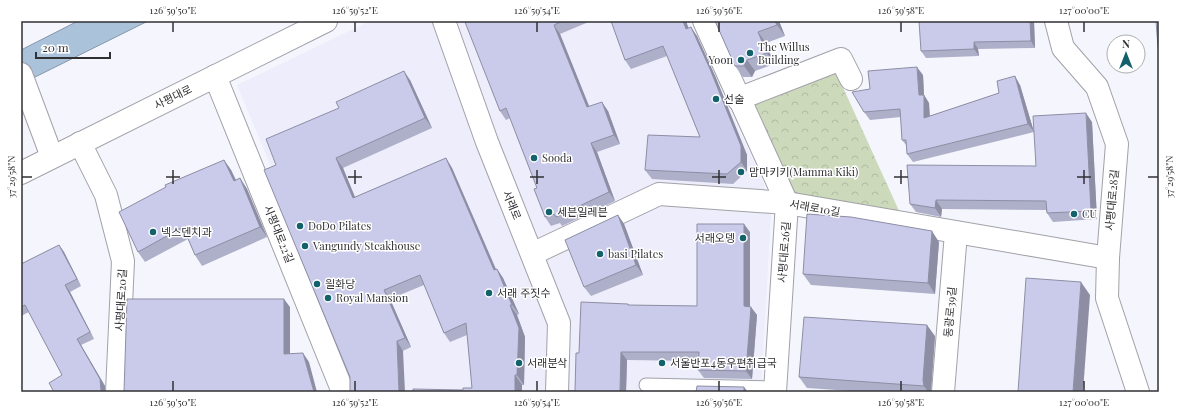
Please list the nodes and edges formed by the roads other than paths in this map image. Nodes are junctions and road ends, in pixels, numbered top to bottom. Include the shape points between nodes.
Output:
1 (326, 21) edge
2 (444, 21) edge
3 (704, 21) edge
4 (1056, 21) edge
5 (215, 76) junction
6 (851, 79) dead end
7 (23, 80) edge
8 (738, 98) junction
9 (80, 143) junction
10 (52, 157) junction
11 (21, 173) edge
12 (787, 203) junction
13 (956, 233) junction
14 (532, 254) junction
15 (1108, 258) junction
16 (646, 385) dead end
17 (775, 390) edge
18 (117, 392) edge
19 (343, 392) edge
20 (557, 392) edge
21 (943, 392) edge
22 (1138, 392) edge

1 - 5 street, 사평대로
2 - 14 street, 서래로 via 487,142
3 - 8 street, 사평대로26길
4 - 15 street, 사평대로28길 via 1063,48 1097,87 1117,144
5 - 9 street, 사평대로
5 - 19 street, 사평대로22길
6 - 8 street via 841,59
7 - 10 street
8 - 12 street, 사평대로26길
9 - 10 street, 사평대로
9 - 18 street, 사평대로20길 via 106,195 123,261
10 - 11 street, 사평대로
12 - 13 street, 서래로10길
12 - 14 street, 서래로10길 via 659,194
12 - 17 street, 사평대로26길
13 - 15 street, 서래로10길
13 - 21 street, 동광로39길
14 - 20 street, 서래로 via 559,323
15 - 22 street, 사평대로28길 via 1107,298
16 - 17 lane

